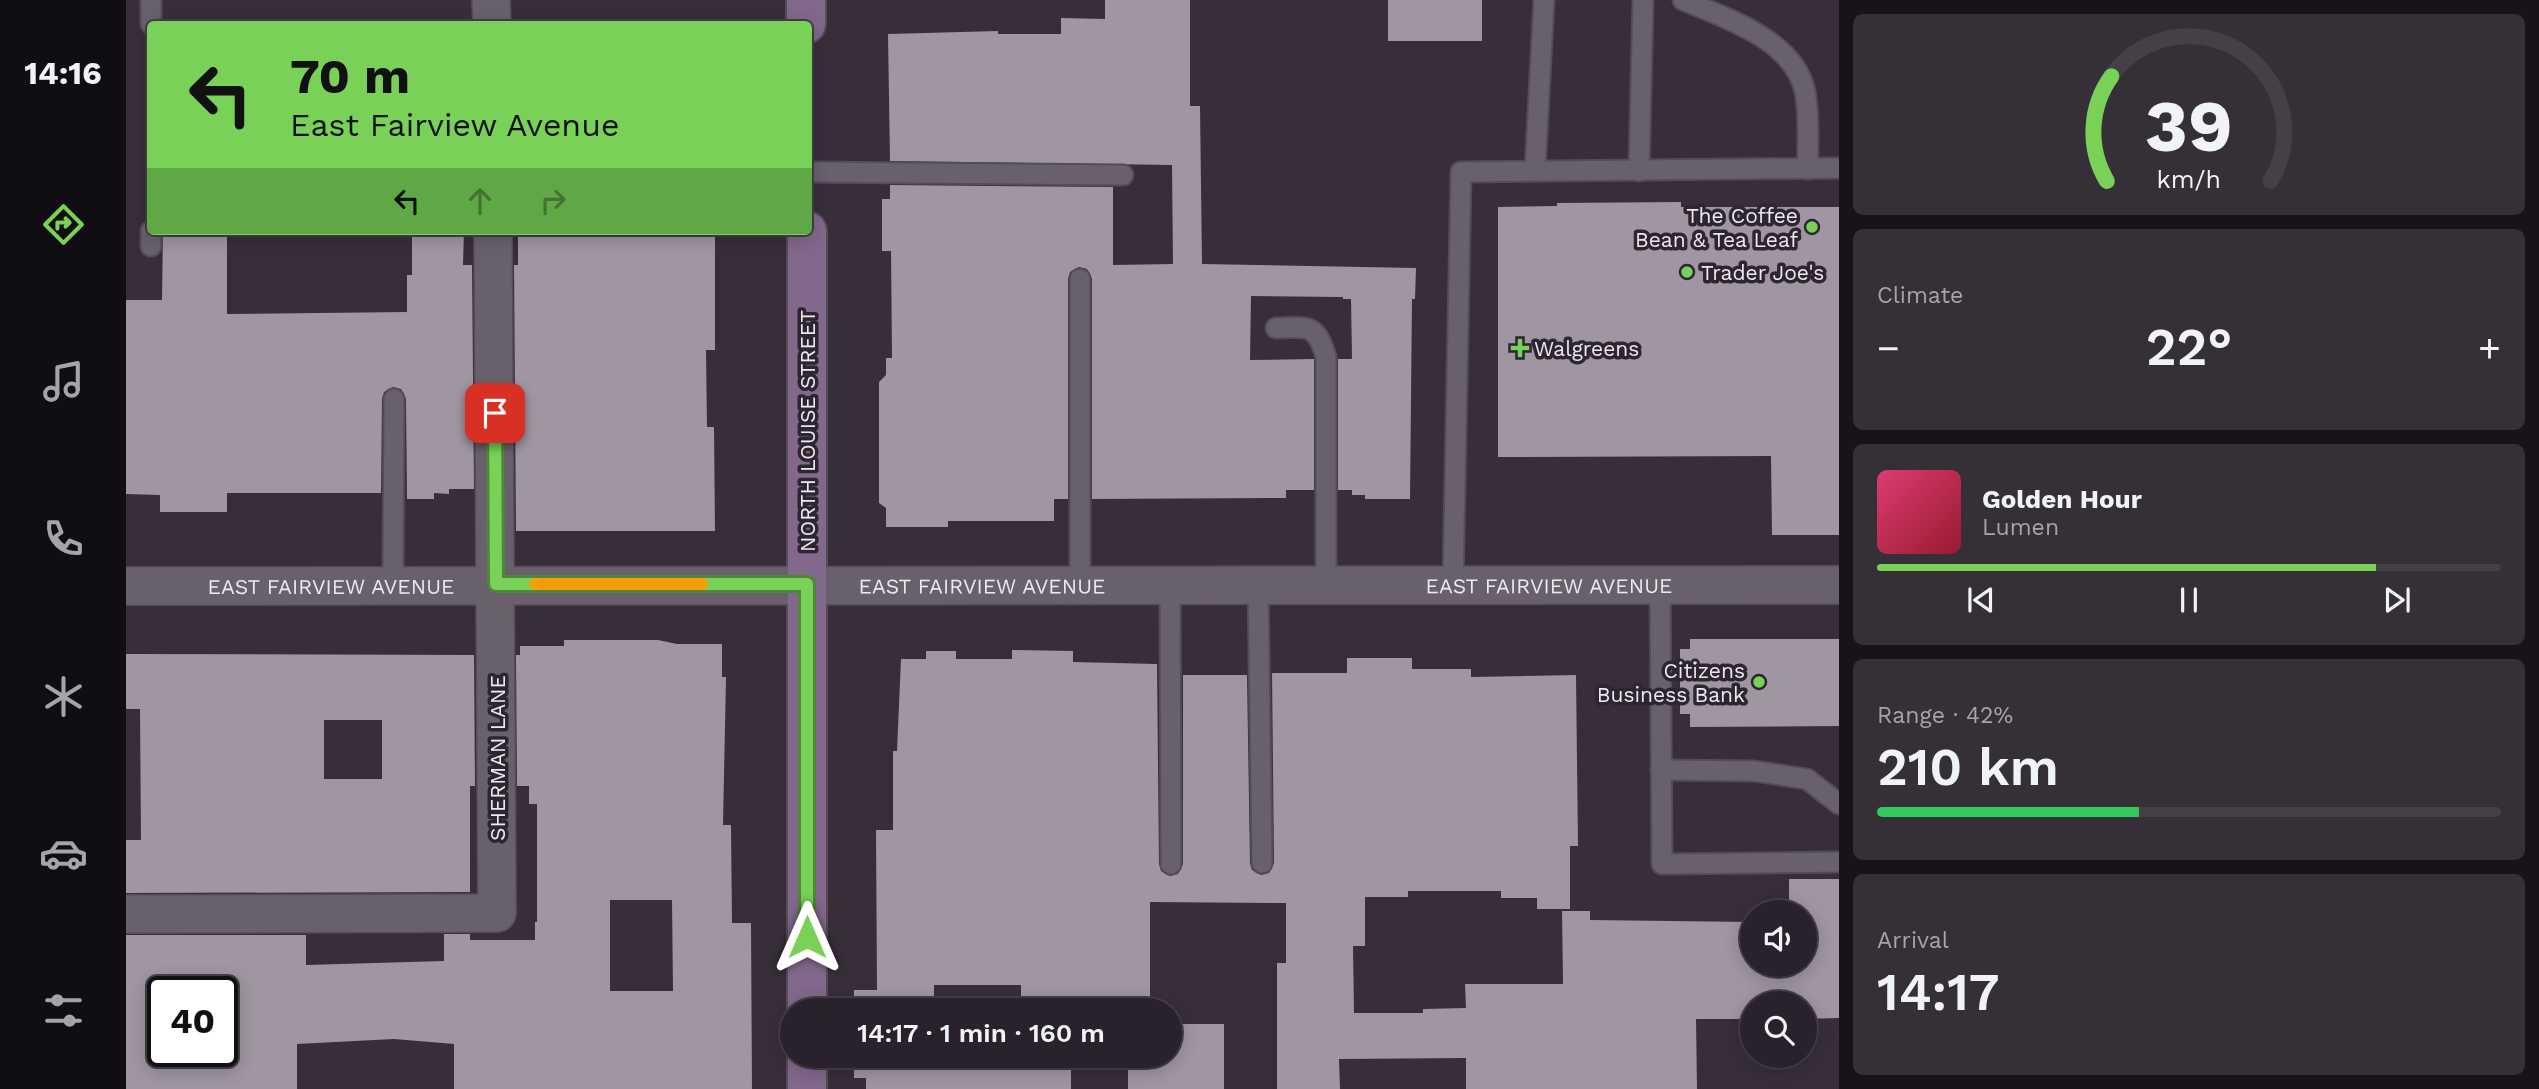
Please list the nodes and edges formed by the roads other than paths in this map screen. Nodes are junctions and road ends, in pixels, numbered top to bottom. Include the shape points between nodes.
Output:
1 (151, 0) edge
2 (491, 0) edge
3 (806, 0) edge
4 (1544, 0) edge
5 (1643, 0) edge
6 (1683, 0) edge
7 (151, 21) edge
8 (492, 21) edge
9 (806, 21) edge
10 (1839, 168) edge
11 (1808, 169) junction
12 (1535, 171) junction
13 (1639, 171) junction
14 (812, 172) edge
15 (1123, 175) dead end
16 (493, 235) edge
17 (807, 235) edge
18 (1080, 279) dead end
19 (1276, 328) dead end
20 (394, 399) dead end
21 (393, 584) junction
22 (496, 584) junction
23 (807, 584) junction
24 (1080, 584) junction
25 (1170, 584) junction
26 (1258, 584) junction
27 (1326, 584) junction
28 (1453, 584) junction
29 (1660, 584) junction
30 (1839, 585) edge
31 (126, 586) edge
32 (1661, 770) junction
33 (1839, 804) edge
34 (1839, 862) edge
35 (1262, 863) dead end
36 (1171, 864) dead end
37 (126, 914) edge
38 (807, 998) edge
39 (807, 1068) edge
40 (807, 1089) edge

1 - 7 lane
2 - 8 street
3 - 9 street
4 - 12 lane
5 - 13 lane
6 - 11 lane via 1762,37 1793,65 1805,94
10 - 11 lane
11 - 13 lane
12 - 13 lane
12 - 28 lane via 1461,172
14 - 15 lane
16 - 22 street, SHERMAN LANE
17 - 23 street, NORTH LOUISE STREET
18 - 24 lane
19 - 27 lane via 1307,327 1320,335 1326,357
20 - 21 lane
21 - 22 street, EAST FAIRVIEW AVENUE
21 - 31 street, EAST FAIRVIEW AVENUE
22 - 23 street, EAST FAIRVIEW AVENUE
22 - 37 street, SHERMAN LANE via 497,913
23 - 24 street, EAST FAIRVIEW AVENUE
23 - 38 street, NORTH LOUISE STREET
24 - 25 street, EAST FAIRVIEW AVENUE
25 - 26 street, EAST FAIRVIEW AVENUE
25 - 36 lane
26 - 27 street, EAST FAIRVIEW AVENUE
26 - 35 lane
27 - 28 street, EAST FAIRVIEW AVENUE
28 - 29 street, EAST FAIRVIEW AVENUE
29 - 30 street, EAST FAIRVIEW AVENUE
29 - 32 lane
32 - 33 lane via 1754,771 1807,779
32 - 34 lane via 1661,864
39 - 40 street

